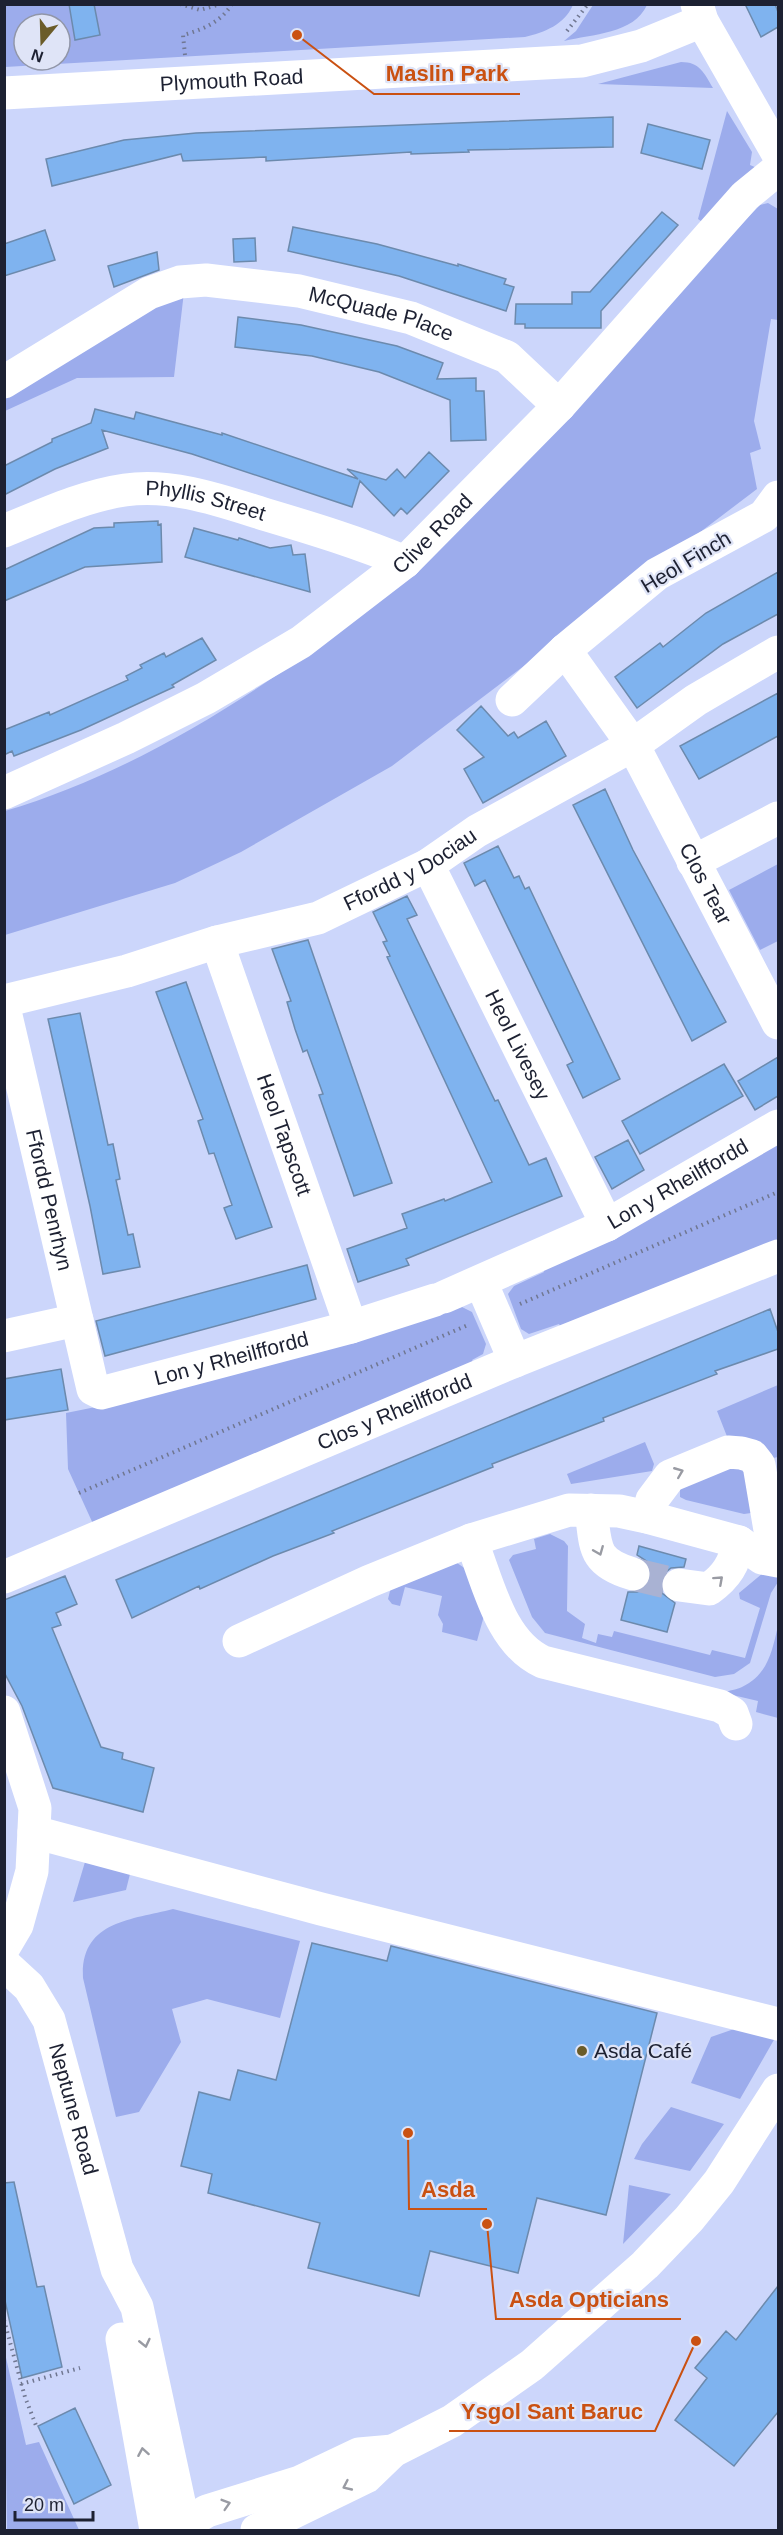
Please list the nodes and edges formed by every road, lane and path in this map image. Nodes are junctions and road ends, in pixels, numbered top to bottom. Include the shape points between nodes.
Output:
1 (180, 4) edge
2 (221, 4) edge
3 (232, 4) edge
4 (588, 4) edge
5 (700, 13) edge
6 (183, 35) dead end
7 (558, 39) dead end
8 (4, 93) edge
9 (778, 154) edge
10 (778, 170) edge
11 (4, 382) edge
12 (559, 406) junction
13 (778, 497) edge
14 (4, 531) edge
15 (405, 562) junction
16 (565, 650) junction
17 (778, 652) edge
18 (513, 700) dead end
19 (633, 745) junction
20 (4, 793) edge
21 (778, 818) edge
22 (693, 862) junction
23 (428, 865) junction
24 (217, 942) junction
25 (769, 984) edge
26 (4, 1001) edge
27 (4, 1007) edge
28 (778, 1023) edge
29 (778, 1126) edge
30 (778, 1192) edge
31 (607, 1225) junction
32 (777, 1260) edge
33 (481, 1282) junction
34 (512, 1308) dead end
35 (77, 1320) junction
36 (477, 1322) dead end
37 (351, 1327) junction
38 (4, 1336) edge
39 (516, 1361) junction
40 (79, 1493) dead end
41 (591, 1510) junction
42 (647, 1517) junction
43 (774, 1531) edge
44 (471, 1540) junction
45 (739, 1542) junction
46 (778, 1561) edge
47 (633, 1574) tunnel mouth
48 (9, 1575) edge
49 (679, 1585) tunnel mouth
50 (239, 1641) dead end
51 (4, 1712) edge
52 (736, 1724) dead end
53 (34, 1832) junction
54 (4, 1947) edge
55 (4, 1964) edge
56 (778, 2024) edge
57 (778, 2090) edge
58 (4, 2320) edge
59 (80, 2368) dead end
60 (21, 2384) junction
61 (37, 2428) dead end
62 (393, 2451) junction
63 (174, 2529) edge
64 (257, 2530) edge

1 - 2 path via 200,10
3 - 6 path via 226,14 200,31
4 - 7 path via 574,26
5 - 8 street, Plymouth Road via 641,46 582,61
5 - 9 street
10 - 12 street, Clive Road via 745,196
11 - 12 street, McQuade Place via 149,293 180,282 206,280 299,291 411,318 507,357
12 - 15 street, Clive Road
13 - 16 street, Heol Finch via 764,516 657,574
14 - 15 street, Phyllis Street via 64,506 125,490 169,489 342,537
15 - 20 street, Clive Road via 301,642 206,698
16 - 18 street, Heol Finch
16 - 19 street
17 - 19 street, Ffordd y Dociau via 696,700
19 - 22 street, Clos Tear
19 - 23 street, Ffordd y Dociau via 477,831
21 - 22 street
22 - 25 street, Clos Tear
23 - 24 street, Ffordd y Dociau via 318,918
23 - 31 street, Heol Livesey
24 - 26 street, Ffordd y Dociau via 127,971
24 - 37 street, Heol Tapscott
25 - 28 street, Clos Tear
27 - 35 street, Ffordd Penrhyn
29 - 31 street, Lon y Rheilffordd
30 - 34 path
31 - 33 street, Lon y Rheilffordd
32 - 39 street, Clos y Rheilffordd
33 - 37 street, Lon y Rheilffordd
33 - 39 street
35 - 37 street, Lon y Rheilffordd via 93,1389 101,1393
35 - 38 street
36 - 40 path
39 - 48 street, Clos y Rheilffordd
41 - 42 street
41 - 44 street via 548,1515
41 -> 47 street via 597,1552 605,1563
42 -> 43 street via 652,1500 670,1476 728,1452 741,1453 752,1456 759,1466
42 - 45 street
43 - 45 street
44 - 50 street
44 - 52 street via 505,1625 518,1647 530,1657 720,1706 732,1713
45 - 46 street via 762,1558
49 -> 45 street via 709,1589 725,1577
51 - 53 street via 35,1808
53 - 54 street via 32,1871 17,1925
53 - 56 street
55 - 63 street, Neptune Road via 28,1986 49,2020 117,2269 137,2307
57 - 62 street via 719,2182 645,2265 503,2388 452,2421
58 - 60 path
59 - 60 path
60 - 61 path
63 -> 62 street via 222,2505 300,2482 359,2454
62 -> 64 street via 366,2477

